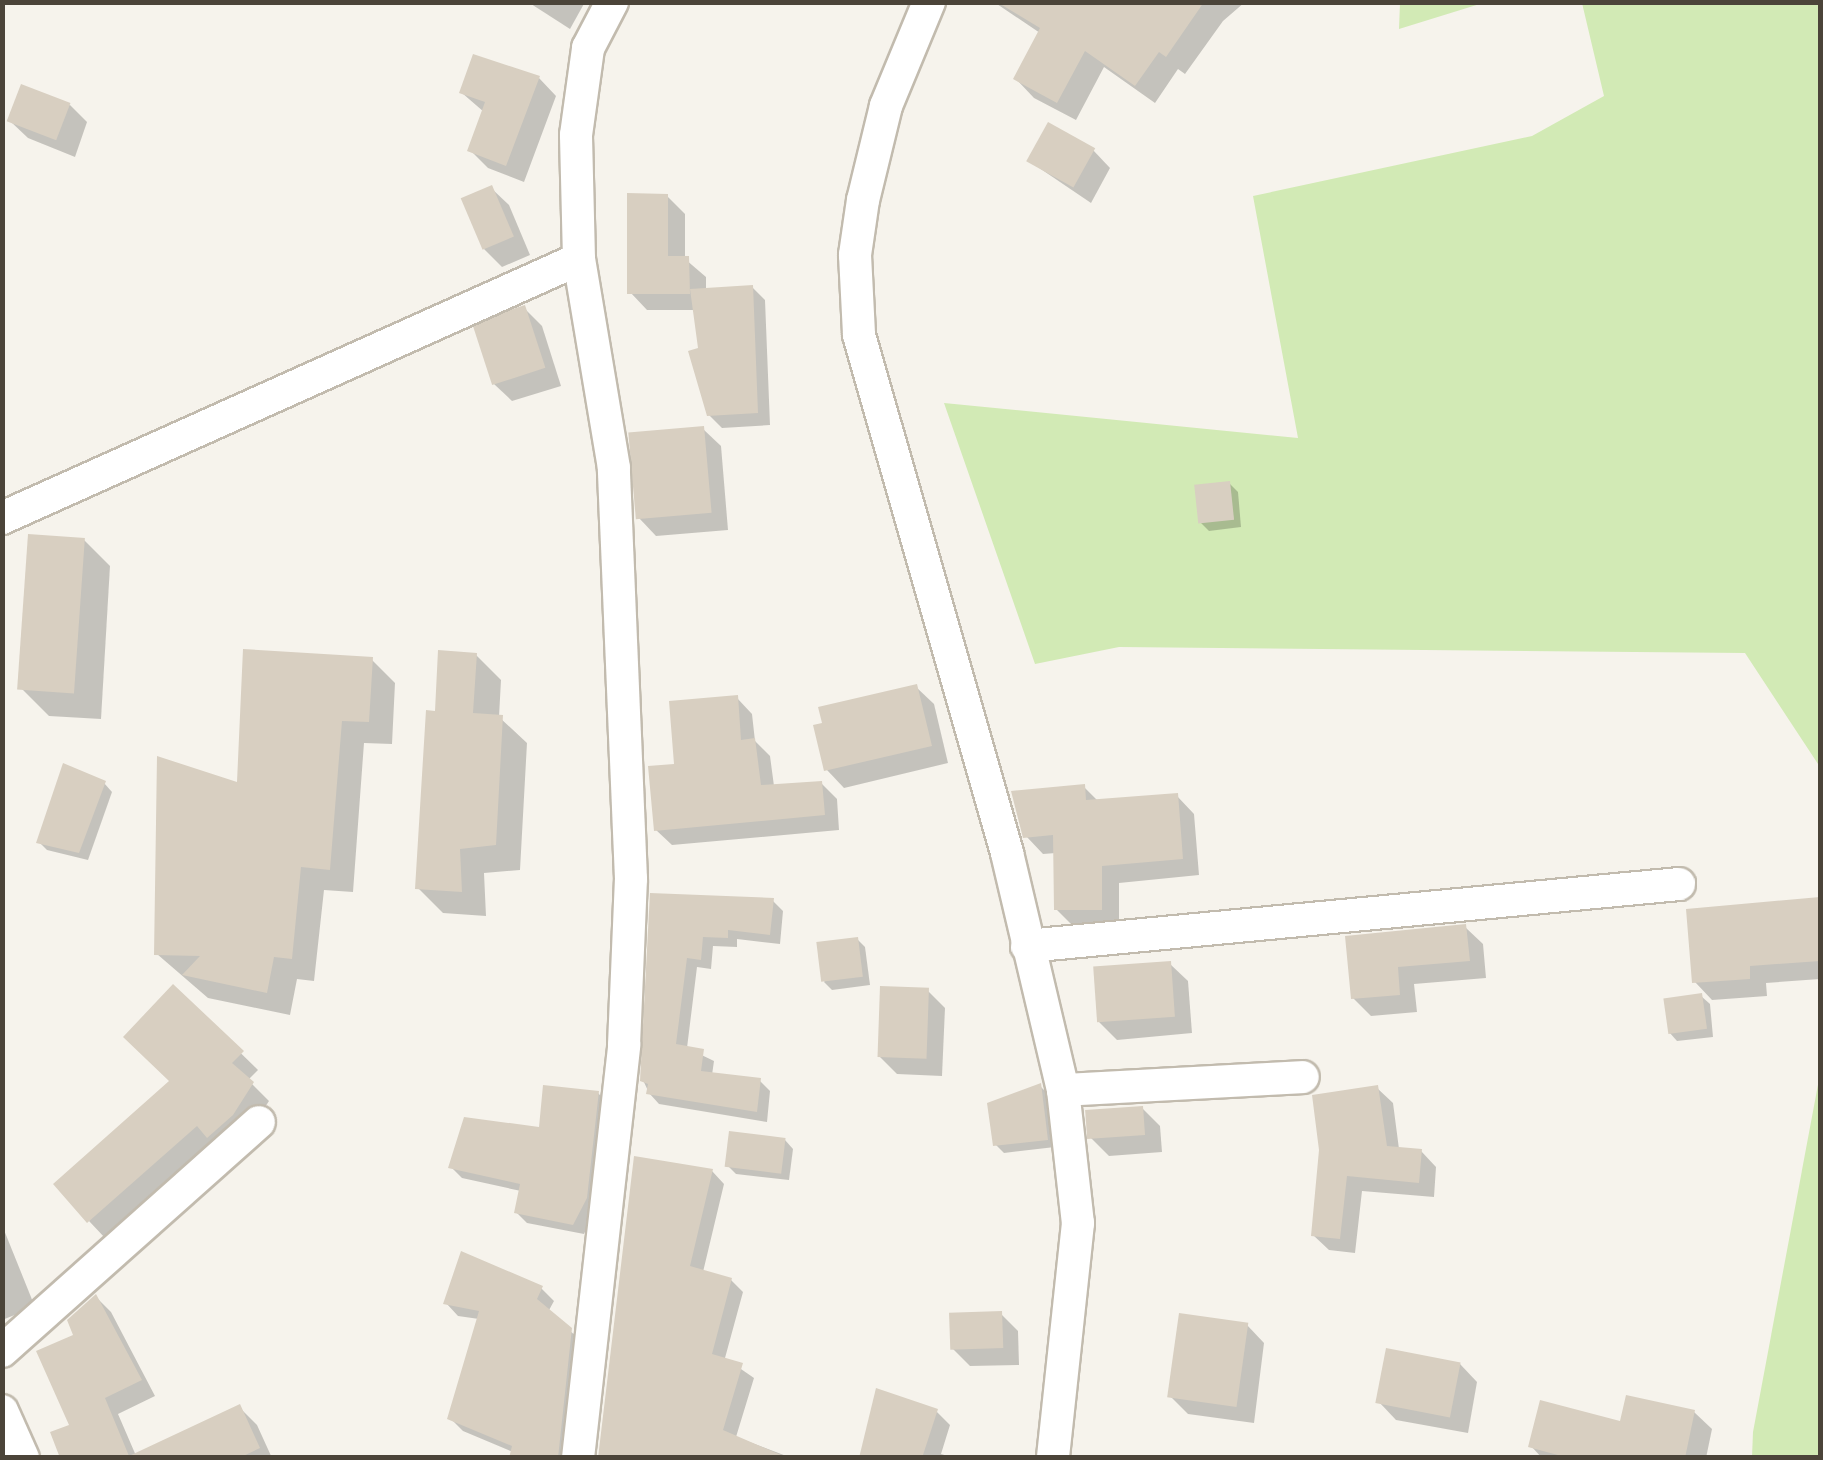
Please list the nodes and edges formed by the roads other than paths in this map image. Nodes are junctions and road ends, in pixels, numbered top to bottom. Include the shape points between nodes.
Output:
1 (612, 2) edge
2 (929, 2) edge
3 (580, 258) junction
4 (2, 518) edge
5 (1679, 884) dead end
6 (1026, 946) junction
7 (1303, 1077) dead end
8 (1063, 1090) junction
9 (258, 1122) dead end
10 (2, 1350) edge
11 (2, 1411) edge
12 (24, 1458) edge
13 (578, 1458) edge
14 (1052, 1458) edge

1 - 3 street via 588,48 576,135
2 - 6 street via 886,106 863,200 854,255 859,334 1007,853
3 - 4 street
3 - 13 street via 614,468 632,879 624,1045
5 - 6 street
6 - 8 street
7 - 8 street
8 - 14 street via 1078,1223
9 - 10 street
11 - 12 street

